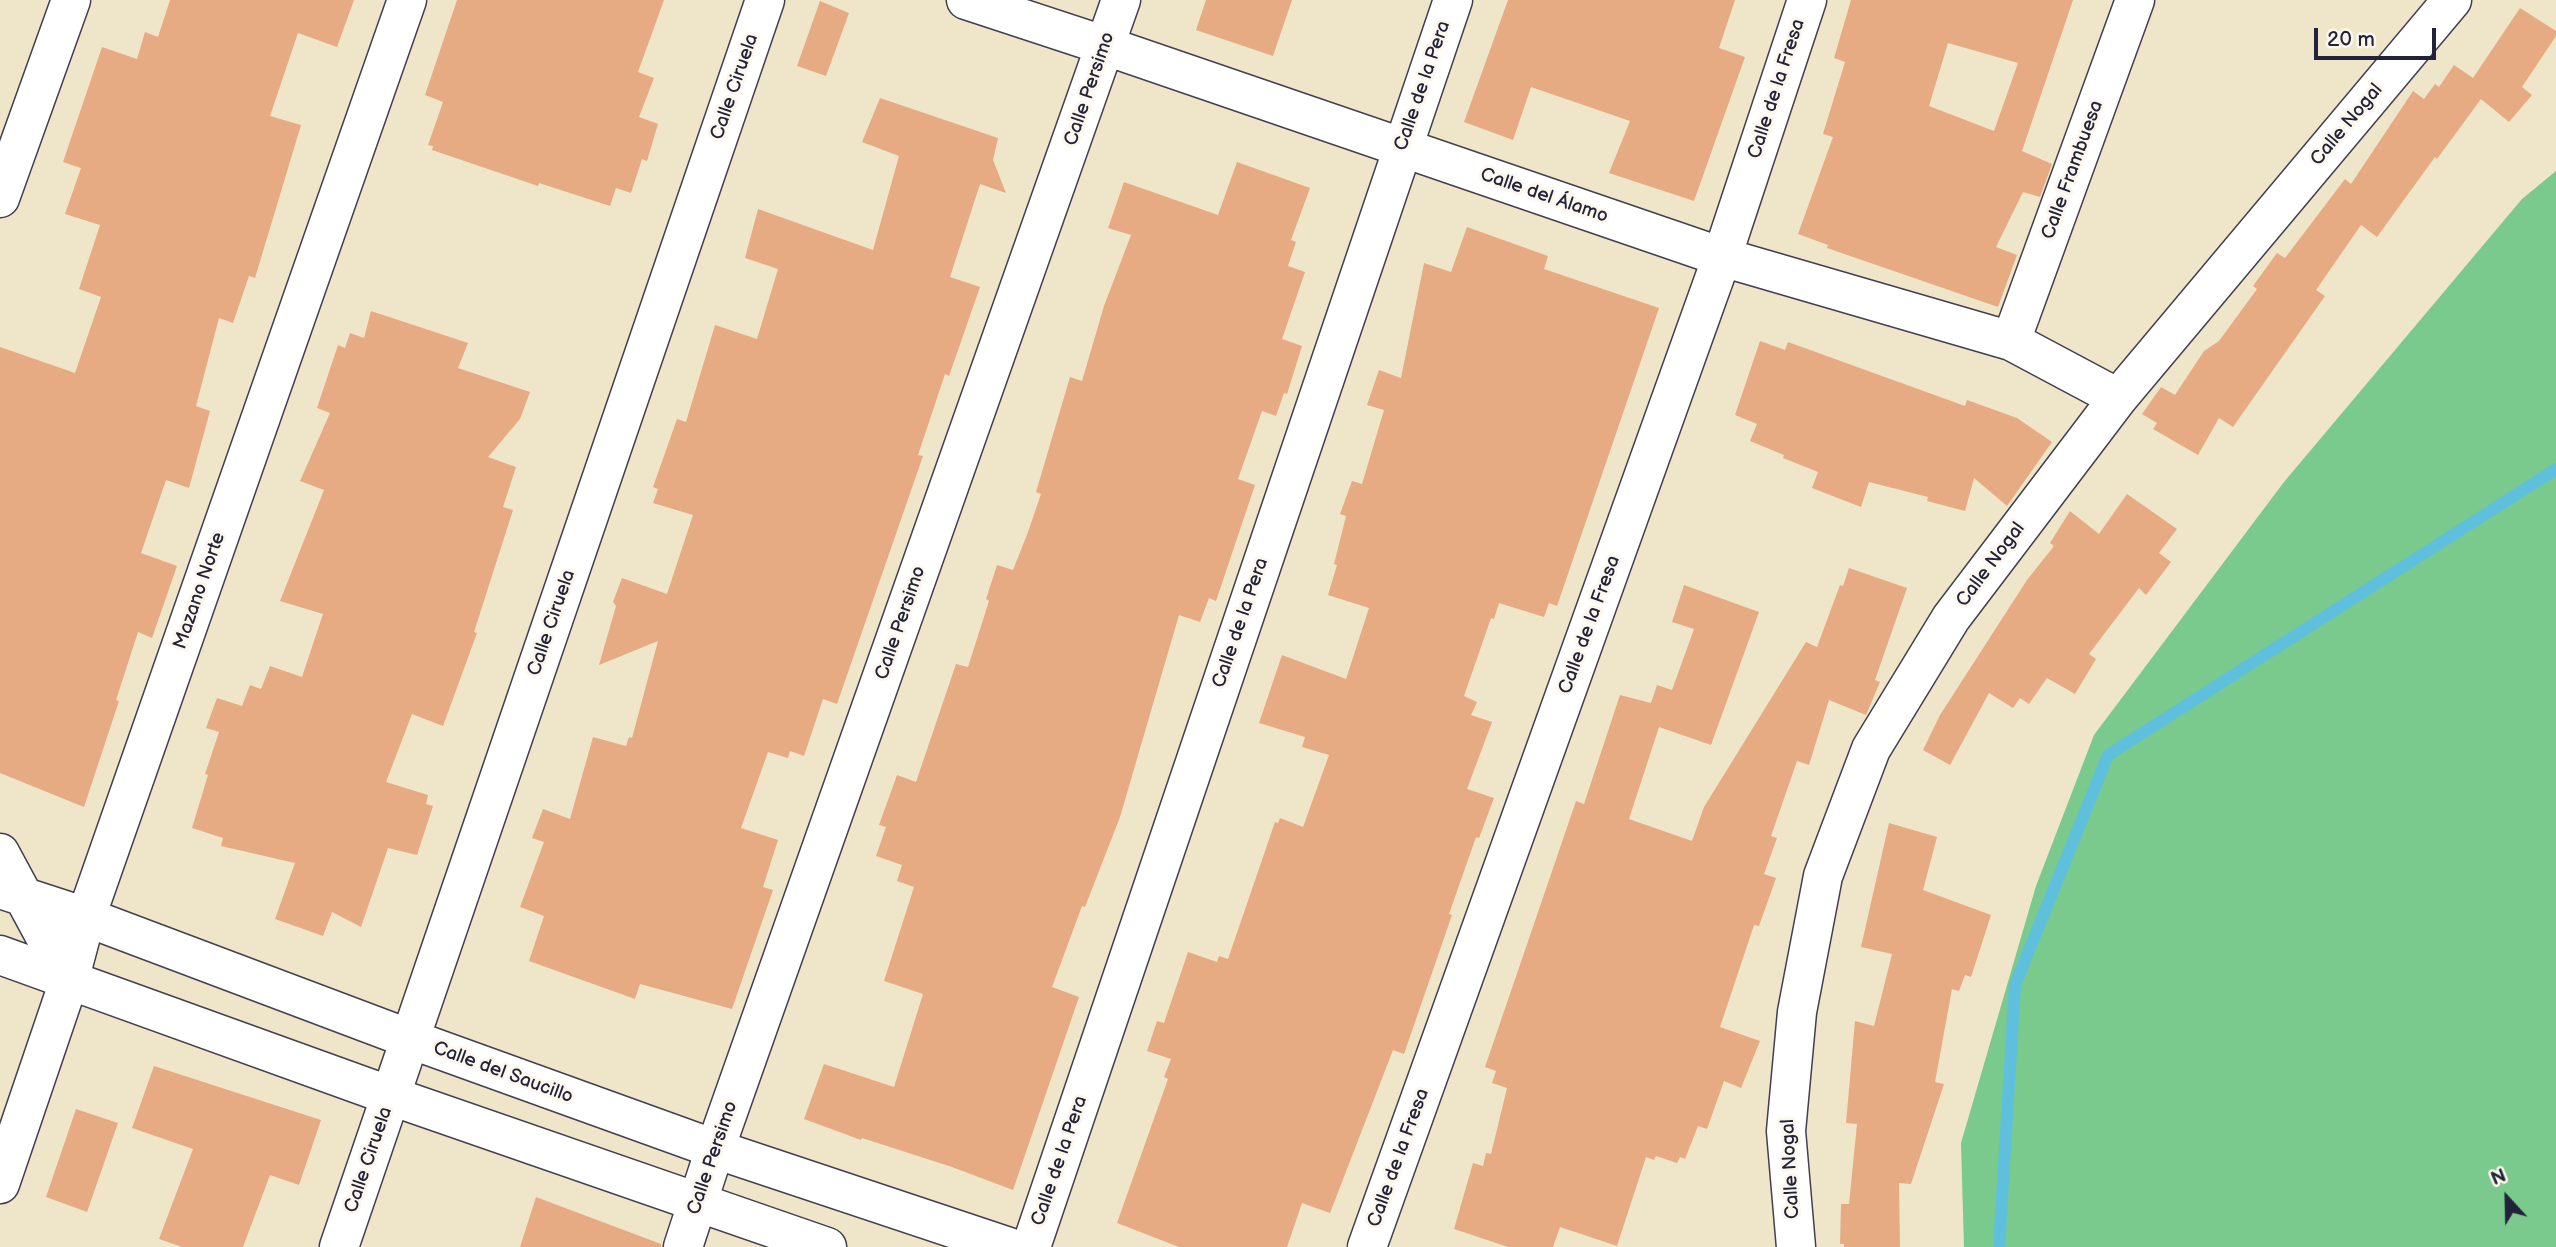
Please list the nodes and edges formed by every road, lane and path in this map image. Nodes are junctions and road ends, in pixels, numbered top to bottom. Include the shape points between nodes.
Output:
1 (71, 0) edge
2 (407, 0) edge
3 (765, 0) edge
4 (966, 0) edge
5 (1121, 0) edge
6 (1453, 0) edge
7 (1807, 0) edge
8 (2135, 0) edge
9 (2452, 0) edge
10 (1106, 46) junction
11 (1402, 147) junction
12 (0, 198) edge
13 (1722, 257) junction
14 (2011, 341) junction
15 (2118, 398) junction
16 (0, 853) edge
17 (12, 893) edge
18 (86, 917) junction
19 (0, 955) edge
20 (69, 981) junction
21 (410, 1039) junction
22 (391, 1096) junction
23 (715, 1149) junction
24 (0, 1184) edge
25 (698, 1203) junction
26 (339, 1247) edge
27 (683, 1247) edge
28 (827, 1247) edge
29 (1009, 1247) edge
30 (1031, 1247) edge
31 (1367, 1247) edge
32 (1796, 1247) edge

1 - 12 street
2 - 18 street, Mazano Norte
3 - 21 street, Calle Ciruela
4 - 10 street, Calle del Álamo
5 - 10 street, Calle Persimo
6 - 11 street, Calle de la Pera
7 - 13 street, Calle de la Fresa
8 - 14 street, Calle Frambuesa
9 - 15 street, Calle Nogal
10 - 11 street, Calle del Álamo
10 - 23 street, Calle Persimo
11 - 13 street, Calle del Álamo
11 - 30 street, Calle de la Pera
13 - 14 street, Calle del Álamo
13 - 31 street, Calle de la Fresa
14 - 15 street, Calle del Álamo
15 - 32 street, Calle Nogal via 1951,618 1871,749 1823,876 1797,1012 1786,1130
16 - 17 street
17 - 18 street, Calle del Saucillo
17 - 20 street
18 - 20 street, Mazano Norte
18 - 21 street, Calle del Saucillo
19 - 20 street
20 - 22 street
20 - 24 street, Mazano Norte
21 - 22 street, Calle Ciruela
21 - 23 street, Calle del Saucillo
22 - 25 street
22 - 26 street, Calle Ciruela
23 - 25 street, Calle Persimo
23 - 29 street, Calle del Saucillo
25 - 27 street, Calle Persimo
25 - 28 street

